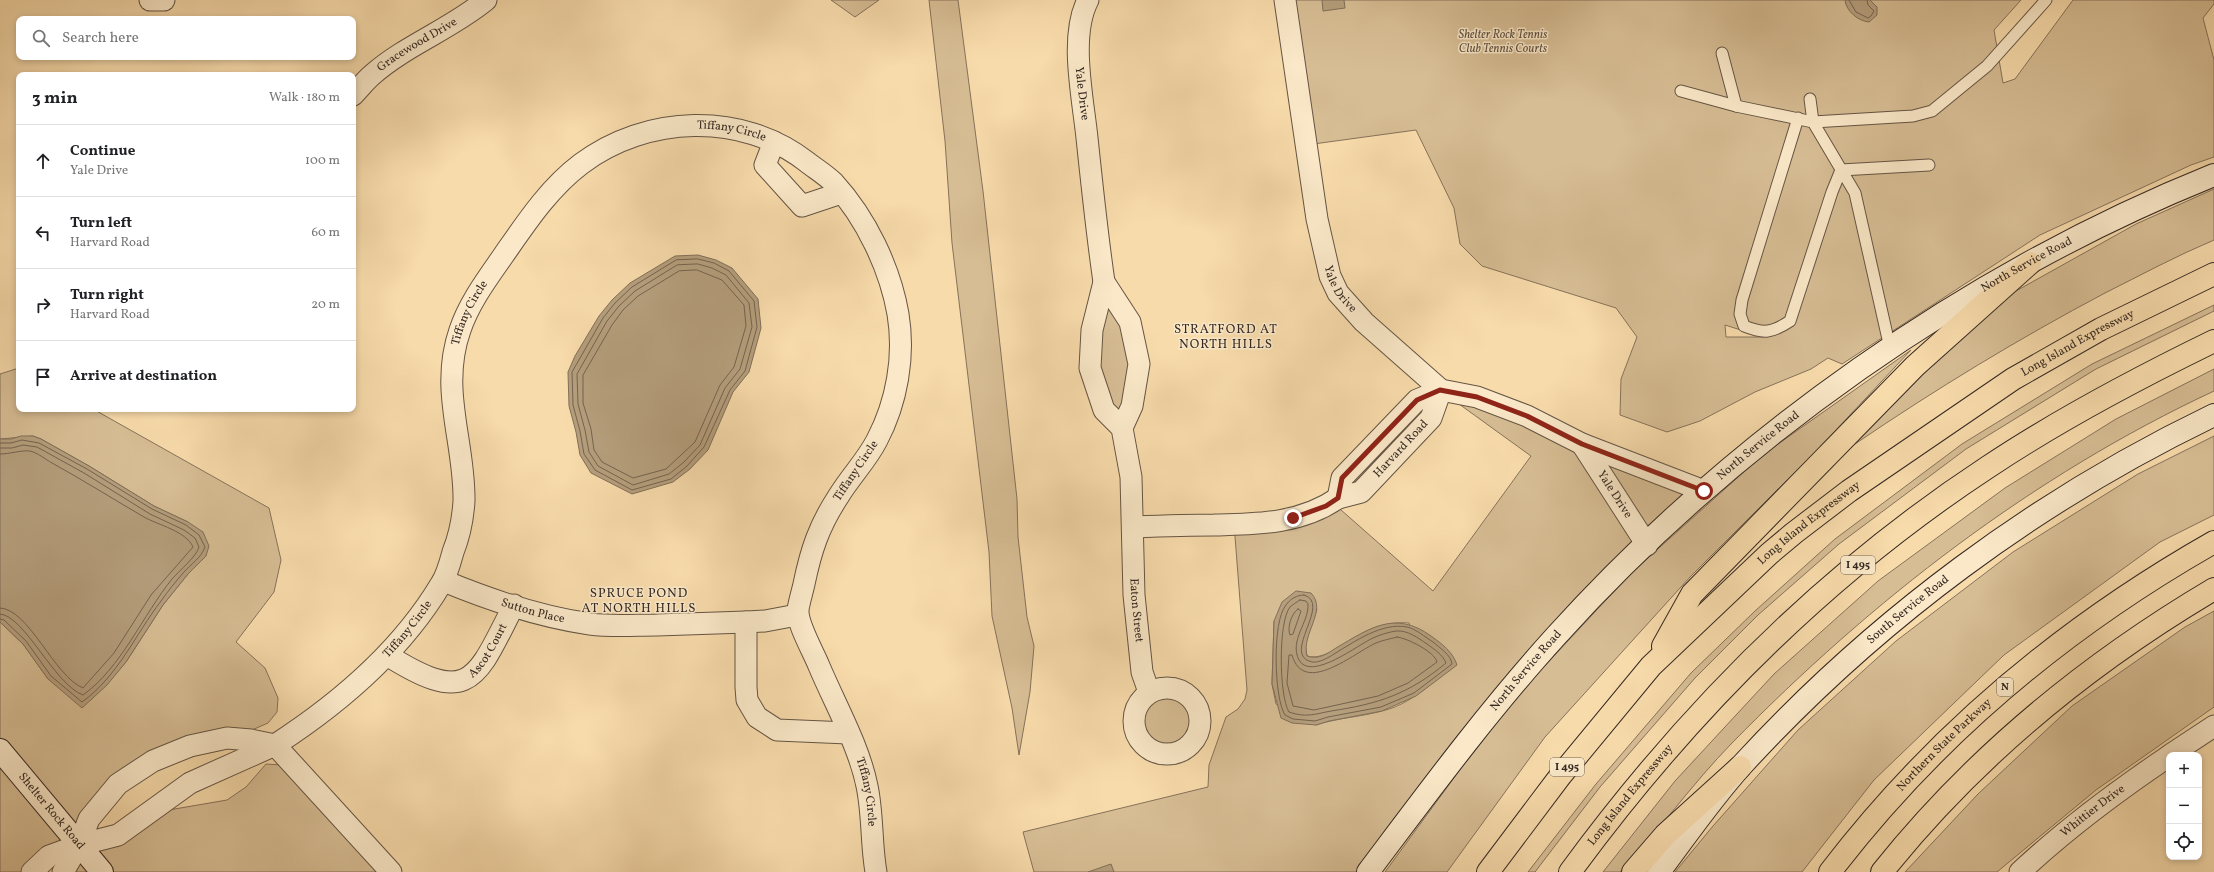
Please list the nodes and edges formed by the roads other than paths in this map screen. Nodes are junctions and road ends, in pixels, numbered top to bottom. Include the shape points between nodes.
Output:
1 (150, 0) edge
2 (164, 0) edge
3 (486, 0) edge
4 (1088, 0) edge
5 (1285, 0) edge
6 (2046, 0) edge
7 (1722, 53) dead end
8 (1681, 91) dead end
9 (356, 93) edge
10 (1810, 99) dead end
11 (1736, 106) junction
12 (1798, 118) junction
13 (1813, 122) junction
14 (774, 142) junction
15 (1929, 165) dead end
16 (1841, 170) junction
17 (2214, 175) edge
18 (841, 192) junction
19 (2030, 263) junction
20 (2214, 274) edge
21 (1104, 282) junction
22 (2214, 341) edge
23 (1890, 348) junction
24 (1440, 390) junction
25 (2214, 415) edge
26 (1122, 428) junction
27 (1582, 444) junction
28 (1704, 491) junction
29 (1133, 527) junction
30 (2214, 542) edge
31 (1647, 545) junction
32 (444, 580) junction
33 (2214, 588) edge
34 (514, 605) junction
35 (797, 615) junction
36 (746, 622) junction
37 (387, 655) junction
38 (1651, 666) junction
39 (1149, 692) dead end
40 (2214, 726) edge
41 (848, 733) junction
42 (275, 745) junction
43 (0, 750) edge
44 (2174, 752) edge
45 (2166, 757) edge
46 (1740, 767) junction
47 (80, 845) junction
48 (32, 872) edge
49 (62, 872) edge
50 (102, 872) edge
51 (391, 872) edge
52 (876, 872) edge
53 (1368, 872) edge
54 (1488, 872) edge
55 (1570, 872) edge
56 (1633, 872) edge
57 (1659, 872) edge
58 (1830, 872) edge
59 (1882, 872) edge
60 (2020, 872) edge

1 - 2 street
3 - 9 street, Gracewood Drive via 393,60 372,75
4 - 21 street, Yale Drive via 1080,26 1079,56
5 - 24 street, Yale Drive via 1317,219 1330,276 1338,293 1364,322
6 - 13 lane via 1987,66 1932,111 1913,116
7 - 11 lane
8 - 11 lane
10 - 13 lane
11 - 12 lane
12 - 13 lane
12 - 16 lane via 1742,300 1740,314 1744,326 1757,331 1774,331 1790,320
13 - 16 lane
14 - 18 street, Tiffany Circle via 800,156 832,181
14 - 18 street via 765,165 802,206
14 - 32 street, Tiffany Circle via 755,134 716,126 687,126 643,132 603,149 580,164 531,216 478,292 459,330 450,373 464,504 456,544
15 - 16 lane
16 - 23 lane via 1854,194
17 - 19 main road, North Service Road via 2148,204
18 - 35 street, Tiffany Circle via 860,217 891,286 899,316 900,366 889,413 876,443 838,497 814,543
19 - 23 main road, North Service Road
19 - 38 highway via 1910,371 1692,594
20 - 38 highway, Long Island Expressway / I 495 via 2071,345 2013,379 1929,435 1794,533
21 - 26 street, Yale Drive via 1092,330 1090,368 1104,410
21 - 26 street, Yale Drive via 1130,322 1139,364 1132,406
22 - 55 highway, Long Island Expressway / I 495 via 2100,398 2014,450 1926,512 1848,573 1777,635 1706,706 1640,782
23 - 28 main road, North Service Road via 1805,409
24 - 27 street, Yale Drive via 1477,397 1527,416
24 - 29 street, Harvard Road via 1411,405 1342,478 1338,498 1326,506 1293,518 1266,523
25 - 46 main road, South Service Road via 2159,442 2076,490 1961,568 1834,673
26 - 29 street via 1133,488
27 - 28 street, Yale Drive
27 - 31 street, Yale Drive
28 - 31 main road, North Service Road
29 - 39 street, Eaton Street via 1134,595 1142,672
30 - 58 highway, Northern State Parkway / N via 2109,607 2001,690 1904,785
31 - 53 main road, North Service Road via 1604,585 1513,685
32 - 34 street, Sutton Place via 474,593
32 - 37 street, Tiffany Circle via 403,638
33 - 59 highway via 2134,640 2043,709 1953,792
34 - 36 street, Sutton Place via 592,624
34 - 37 street, Ascot Court via 486,661 476,674 456,684 442,683
35 - 36 street, Sutton Place
35 - 41 street, Tiffany Circle
36 - 41 street via 747,700 757,717 777,730
37 - 42 street, Tiffany Circle via 330,707
38 - 54 highway, Long Island Expressway / I 495 via 1561,775
40 - 44 street, Whittier Drive
41 - 52 street, Tiffany Circle via 859,756 868,790
42 - 47 street, Tiffany Circle via 190,784 118,835
42 - 47 street via 227,738 190,746 153,761 118,784 89,819
42 - 51 street
43 - 47 main road, Shelter Rock Road
45 - 60 street, Whittier Drive via 2127,784 2041,852
46 - 56 highway via 1665,835
46 - 57 main road, South Service Road
47 - 48 street, Tiffany Circle via 49,856
47 - 49 street
47 - 50 main road, Shelter Rock Road

